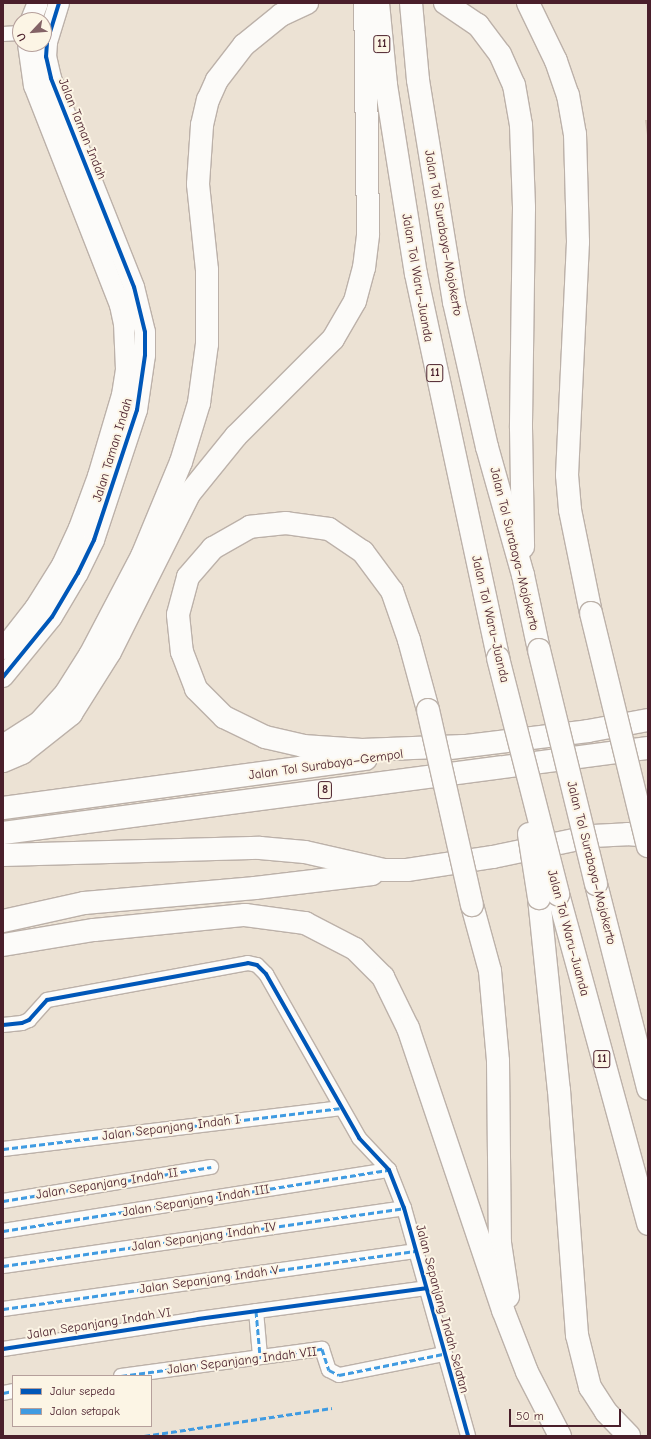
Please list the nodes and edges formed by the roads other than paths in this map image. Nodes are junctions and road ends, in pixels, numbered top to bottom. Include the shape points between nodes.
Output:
1 (59, 3) edge
2 (307, 3) edge
3 (365, 3) edge
4 (378, 3) edge
5 (411, 3) edge
6 (446, 3) edge
7 (528, 3) edge
8 (29, 52) edge
9 (376, 85) junction
10 (131, 396) junction
11 (523, 575) junction
12 (3, 649) edge
13 (3, 677) edge
14 (648, 720) edge
15 (3, 746) edge
16 (464, 746) junction
17 (648, 748) edge
18 (3, 761) edge
19 (3, 808) edge
20 (3, 833) edge
21 (648, 836) edge
22 (648, 846) edge
23 (3, 855) edge
24 (407, 870) junction
25 (549, 896) junction
26 (3, 921) edge
27 (3, 945) edge
28 (3, 1025) edge
29 (648, 1088) edge
30 (340, 1108) junction
31 (3, 1149) edge
32 (211, 1167) dead end
33 (389, 1170) junction
34 (3, 1201) edge
35 (404, 1208) junction
36 (648, 1224) edge
37 (3, 1231) edge
38 (415, 1250) junction
39 (3, 1266) edge
40 (426, 1288) junction
41 (3, 1309) edge
42 (256, 1312) junction
43 (3, 1349) edge
44 (443, 1354) junction
45 (260, 1356) junction
46 (527, 1372) junction
47 (128, 1375) edge
48 (468, 1436) edge
49 (560, 1436) edge
50 (629, 1436) edge

1 - 10 street, Jalan Taman Indah via 50,27 46,57 59,101 141,310 146,355
2 - 15 highway via 281,15 244,45 217,80 208,100 202,125 198,184 207,270 207,344 199,402 179,468 142,556 90,655 66,693 39,723
3 - 9 highway
4 - 9 highway, Jalan Tol Waru–Juanda / 11
5 - 11 highway, Jalan Tol Surabaya–Mojokerto via 418,80 454,302 487,447
6 - 11 highway via 478,25 500,54 514,85 521,125 524,201 521,428
7 - 22 highway, bridge via 568,95 575,134 578,242 567,475 570,510 591,613
8 - 10 street, Jalan Taman Indah via 34,86 120,304
9 - 18 highway via 364,268 355,301 346,320 320,353 218,455 189,494 110,652 71,714 22,753
9 - 25 highway, Jalan Tol Waru–Juanda / 11, bridge via 400,182 430,351
10 - 12 street, Jalan Taman Indah via 62,565 35,608
10 - 13 street, Jalan Taman Indah via 109,498 94,540 52,617
11 - 29 highway, Jalan Tol Surabaya–Mojokerto, bridge via 596,884
14 - 16 highway, Jalan Tol Surabaya–Gempol / 8 via 588,731
16 - 19 highway, Jalan Tol Surabaya–Gempol / 8
16 - 46 highway, bridge via 362,750 302,746 265,737 224,717 196,689 182,652 178,615 188,577 213,548 250,527 286,523 329,529 363,552 392,591 428,710 472,905 490,971 498,1061 500,1243 509,1301
17 - 20 highway, Jalan Tol Surabaya–Gempol / 8
21 - 24 highway via 593,836 494,857
23 - 24 highway via 260,848 306,852 384,870
24 - 26 highway via 255,888 84,903
25 - 36 highway, Jalan Tol Waru–Juanda / 11
25 - 50 highway via 577,1335 590,1387 606,1412
27 - 46 highway via 94,930 245,915 305,923 355,950 383,977 408,1028 481,1247
28 - 30 street, Jalan Sepanjang Indah Selatan via 29,1020 47,1000 248,963 257,965 266,974
30 - 31 street, Jalan Sepanjang Indah I
30 - 33 street, Jalan Sepanjang Indah Selatan via 359,1138
32 - 34 street, Jalan Sepanjang Indah II
33 - 35 street, Jalan Sepanjang Indah Selatan
33 - 37 street, Jalan Sepanjang Indah III
35 - 38 street, Jalan Sepanjang Indah Selatan
35 - 39 street, Jalan Sepanjang Indah IV
38 - 40 street, Jalan Sepanjang Indah Selatan
38 - 41 street, Jalan Sepanjang Indah V
40 - 42 street, Jalan Sepanjang Indah VI
40 - 44 street, Jalan Sepanjang Indah Selatan
42 - 43 street, Jalan Sepanjang Indah VI
42 - 45 street
44 - 45 street, Jalan Sepanjang Indah VII via 339,1375 329,1370 322,1349
44 - 48 street, Jalan Sepanjang Indah Selatan
45 - 47 street, Jalan Sepanjang Indah VII
46 - 49 highway

